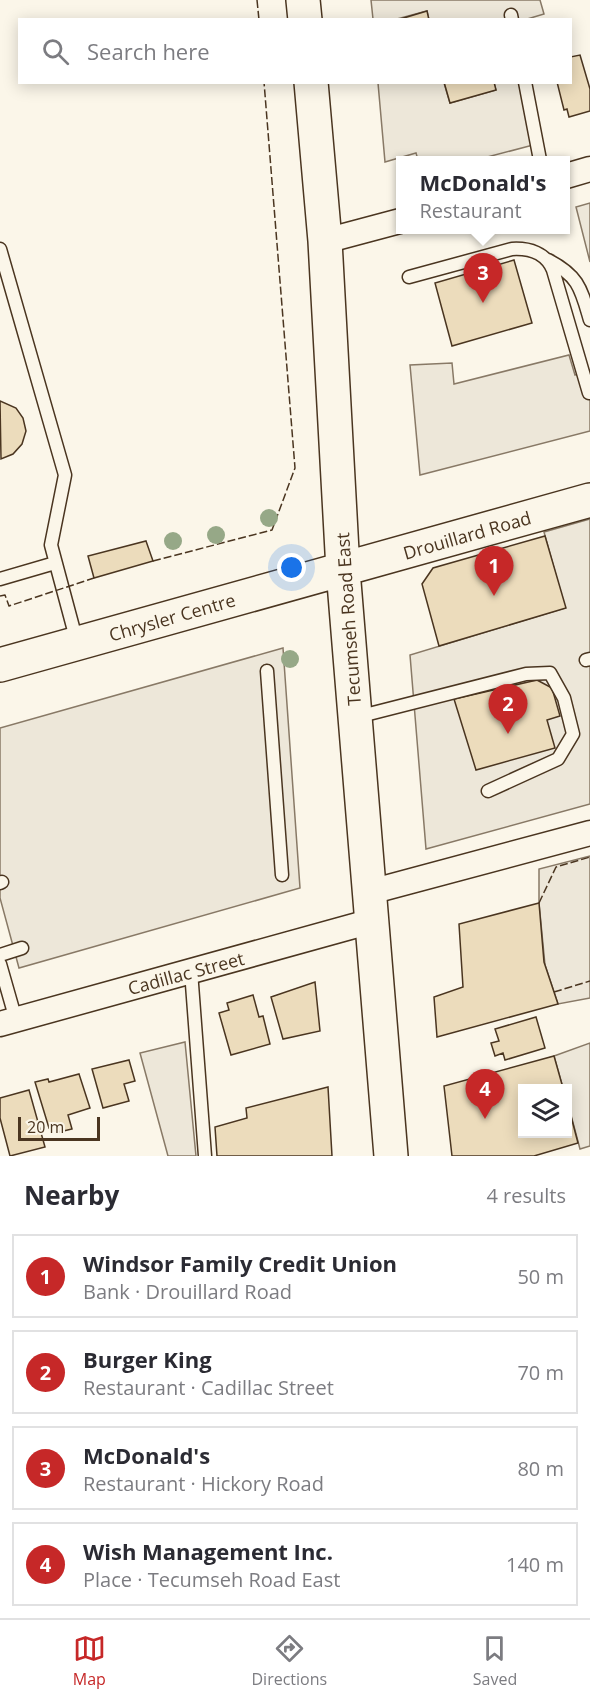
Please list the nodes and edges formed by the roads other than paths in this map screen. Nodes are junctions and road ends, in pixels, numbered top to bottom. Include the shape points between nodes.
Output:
1 (303, 0) edge
2 (305, 18) edge
3 (311, 84) edge
4 (525, 84) edge
5 (539, 156) edge
6 (590, 169) edge
7 (570, 175) edge
8 (396, 222) edge
9 (325, 241) junction
10 (0, 249) edge
11 (547, 259) junction
12 (409, 277) dead end
13 (590, 320) edge
14 (589, 393) edge
15 (590, 500) edge
16 (55, 563) junction
17 (343, 570) junction
18 (0, 579) edge
19 (78, 644) junction
20 (0, 665) edge
21 (267, 671) dead end
22 (356, 718) junction
23 (488, 791) dead end
24 (590, 833) edge
25 (282, 875) dead end
26 (371, 907) junction
27 (22, 948) dead end
28 (0, 955) edge
29 (0, 964) edge
30 (191, 971) junction
31 (8, 1022) edge
32 (205, 1156) edge
33 (391, 1156) edge

1 - 2 main road
3 - 9 main road, Tecumseh Road East
4 - 5 lane
6 - 7 street
8 - 9 street
9 - 17 main road, Tecumseh Road East
10 - 16 lane via 65,475 51,545
11 - 12 lane via 529,250 512,249
11 - 13 lane via 578,283
11 - 14 lane
15 - 17 main road, Drouillard Road
16 - 18 lane
16 - 19 lane
17 - 19 main road, Chrysler Centre
17 - 22 main road, Tecumseh Road East
19 - 20 main road, Chrysler Centre
21 - 25 lane
22 - 23 lane via 526,674 550,673 564,698 573,734 558,759
22 - 26 main road, Tecumseh Road East
24 - 26 street, Cadillac Street
26 - 30 street, Cadillac Street
26 - 33 main road, Tecumseh Road East
27 - 28 lane
29 - 31 lane
30 - 31 street, Cadillac Street
30 - 32 lane

